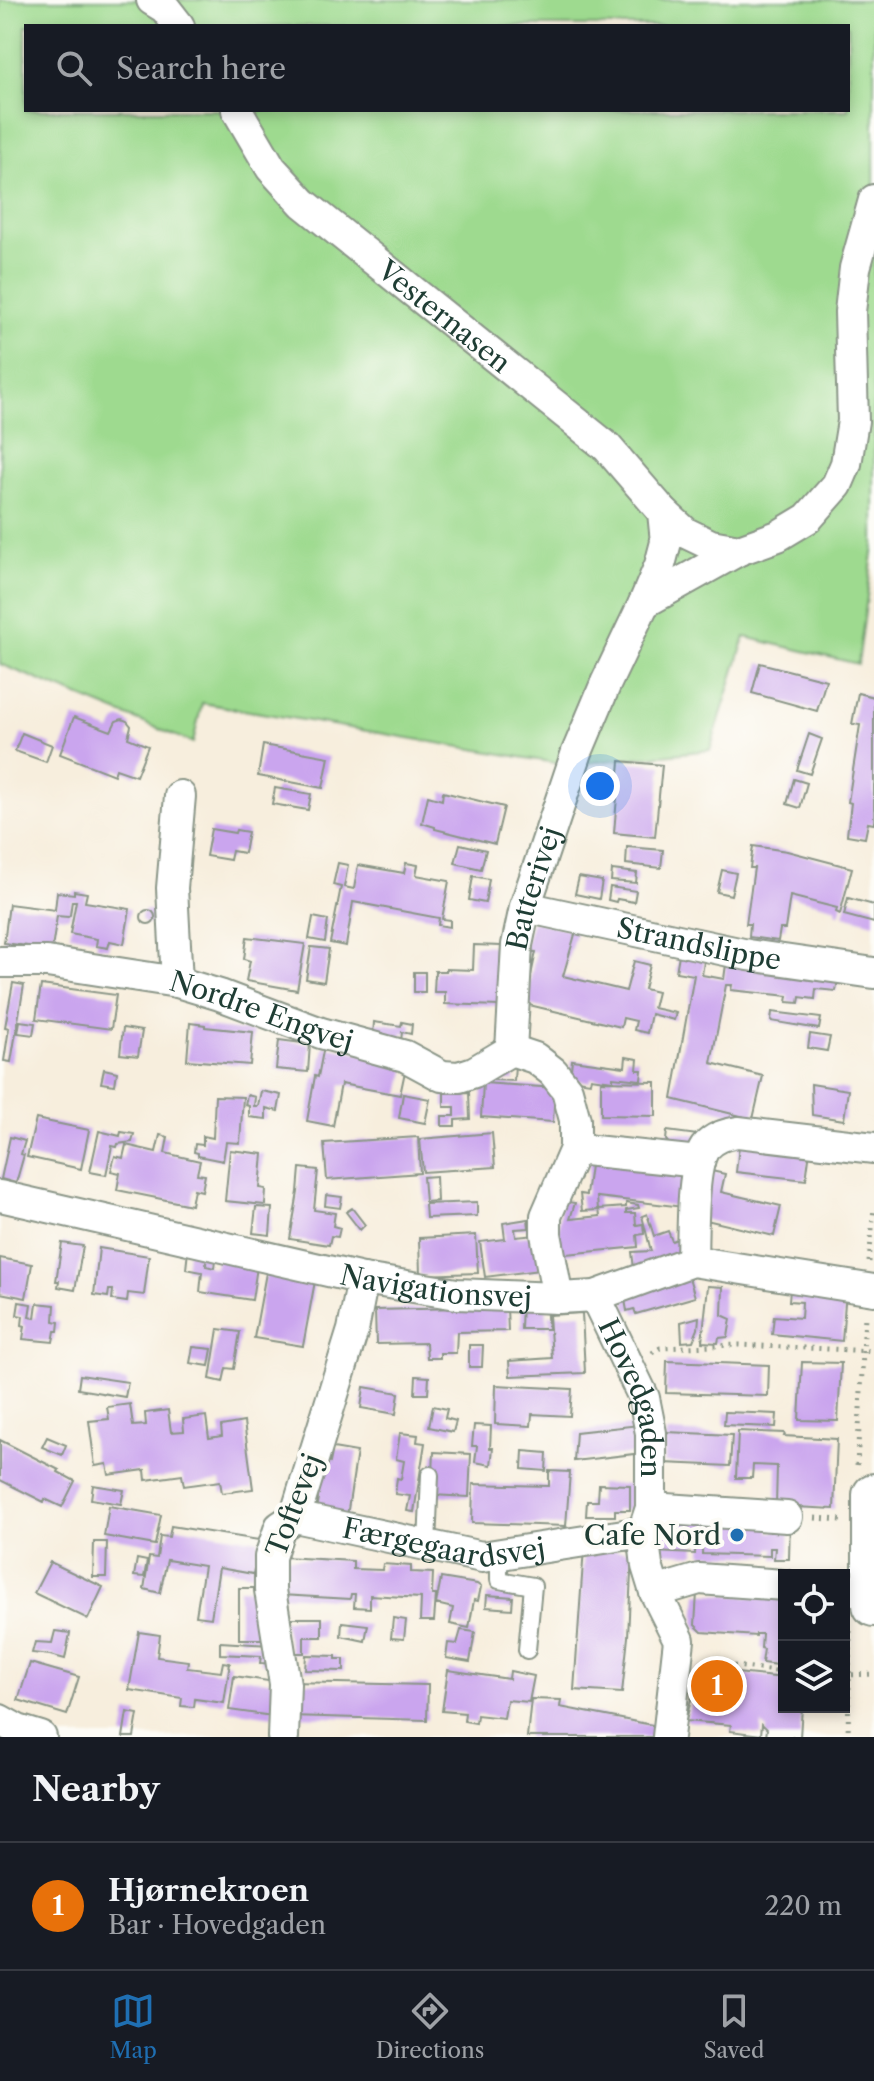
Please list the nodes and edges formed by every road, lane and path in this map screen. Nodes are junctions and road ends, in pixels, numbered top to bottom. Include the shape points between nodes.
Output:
1 (152, 0) edge
2 (177, 24) edge
3 (238, 112) edge
4 (874, 200) edge
5 (867, 244) edge
6 (663, 512) junction
7 (739, 550) junction
8 (644, 603) junction
9 (180, 796) dead end
10 (525, 907) junction
11 (0, 962) edge
12 (874, 973) edge
13 (177, 982) junction
14 (511, 1050) junction
15 (874, 1148) edge
16 (575, 1149) junction
17 (699, 1162) junction
18 (0, 1196) edge
19 (692, 1261) junction
20 (363, 1279) junction
21 (874, 1290) edge
22 (595, 1296) junction
23 (558, 1298) junction
24 (874, 1351) edge
25 (629, 1365) junction
26 (430, 1475) dead end
27 (864, 1508) edge
28 (295, 1517) junction
29 (787, 1517) joint
30 (647, 1520) junction
31 (427, 1545) junction
32 (499, 1554) junction
33 (778, 1585) edge
34 (850, 1590) edge
35 (873, 1590) edge
36 (655, 1592) junction
37 (874, 1605) edge
38 (527, 1650) dead end
39 (677, 1659) junction
40 (778, 1671) edge
41 (874, 1674) edge
42 (850, 1675) edge
43 (0, 1720) edge
44 (41, 1737) edge
45 (283, 1737) edge
46 (668, 1737) edge

1 - 2 street
3 - 6 street, Vesternasen via 271,168 303,203 607,447
4 - 5 street
5 - 7 street via 855,268 850,312 853,421 842,474 808,518
6 - 7 street via 686,533
6 - 8 street, Batterivej via 666,542
7 - 8 street
8 - 10 street, Batterivej via 577,752
9 - 13 street via 172,888
10 - 12 street, Strandslippe via 748,955
10 - 14 street, Batterivej via 517,945
11 - 13 street, Nordre Engvej via 47,962
13 - 14 street, Nordre Engvej via 321,1033 405,1056 442,1076 474,1072
14 - 16 street, Hovedgaden via 535,1058 567,1090
15 - 17 street via 738,1132 722,1135 706,1147
16 - 17 street
16 - 23 street, Hovedgaden via 546,1216
17 - 19 street
18 - 20 street, Navigationsvej
19 - 21 street, Navigationsvej
19 - 22 street, Navigationsvej
20 - 23 street, Navigationsvej via 457,1294
20 - 28 street, Toftevej via 353,1330
22 - 23 street, Navigationsvej
22 - 25 street, Hovedgaden
24 - 25 path via 739,1345 660,1348
25 - 30 street, Hovedgaden via 644,1398 651,1433
26 - 31 lane
27 - 29 path
27 - 35 street
28 - 31 street, Færgegaardsvej
28 - 45 street, Toftevej via 280,1527 270,1557 285,1684
29 - 30 street, Færgegaardsvej
30 - 32 street, Færgegaardsvej
30 - 36 street, Hovedgaden via 647,1566
31 - 32 street, Færgegaardsvej via 482,1557
32 - 38 lane via 499,1580 533,1586
33 - 36 street via 699,1579
34 - 35 street
35 - 37 street
36 - 39 street, Hovedgaden via 679,1640
39 - 40 path
39 - 46 street, Hovedgaden
41 - 42 path
43 - 44 street

